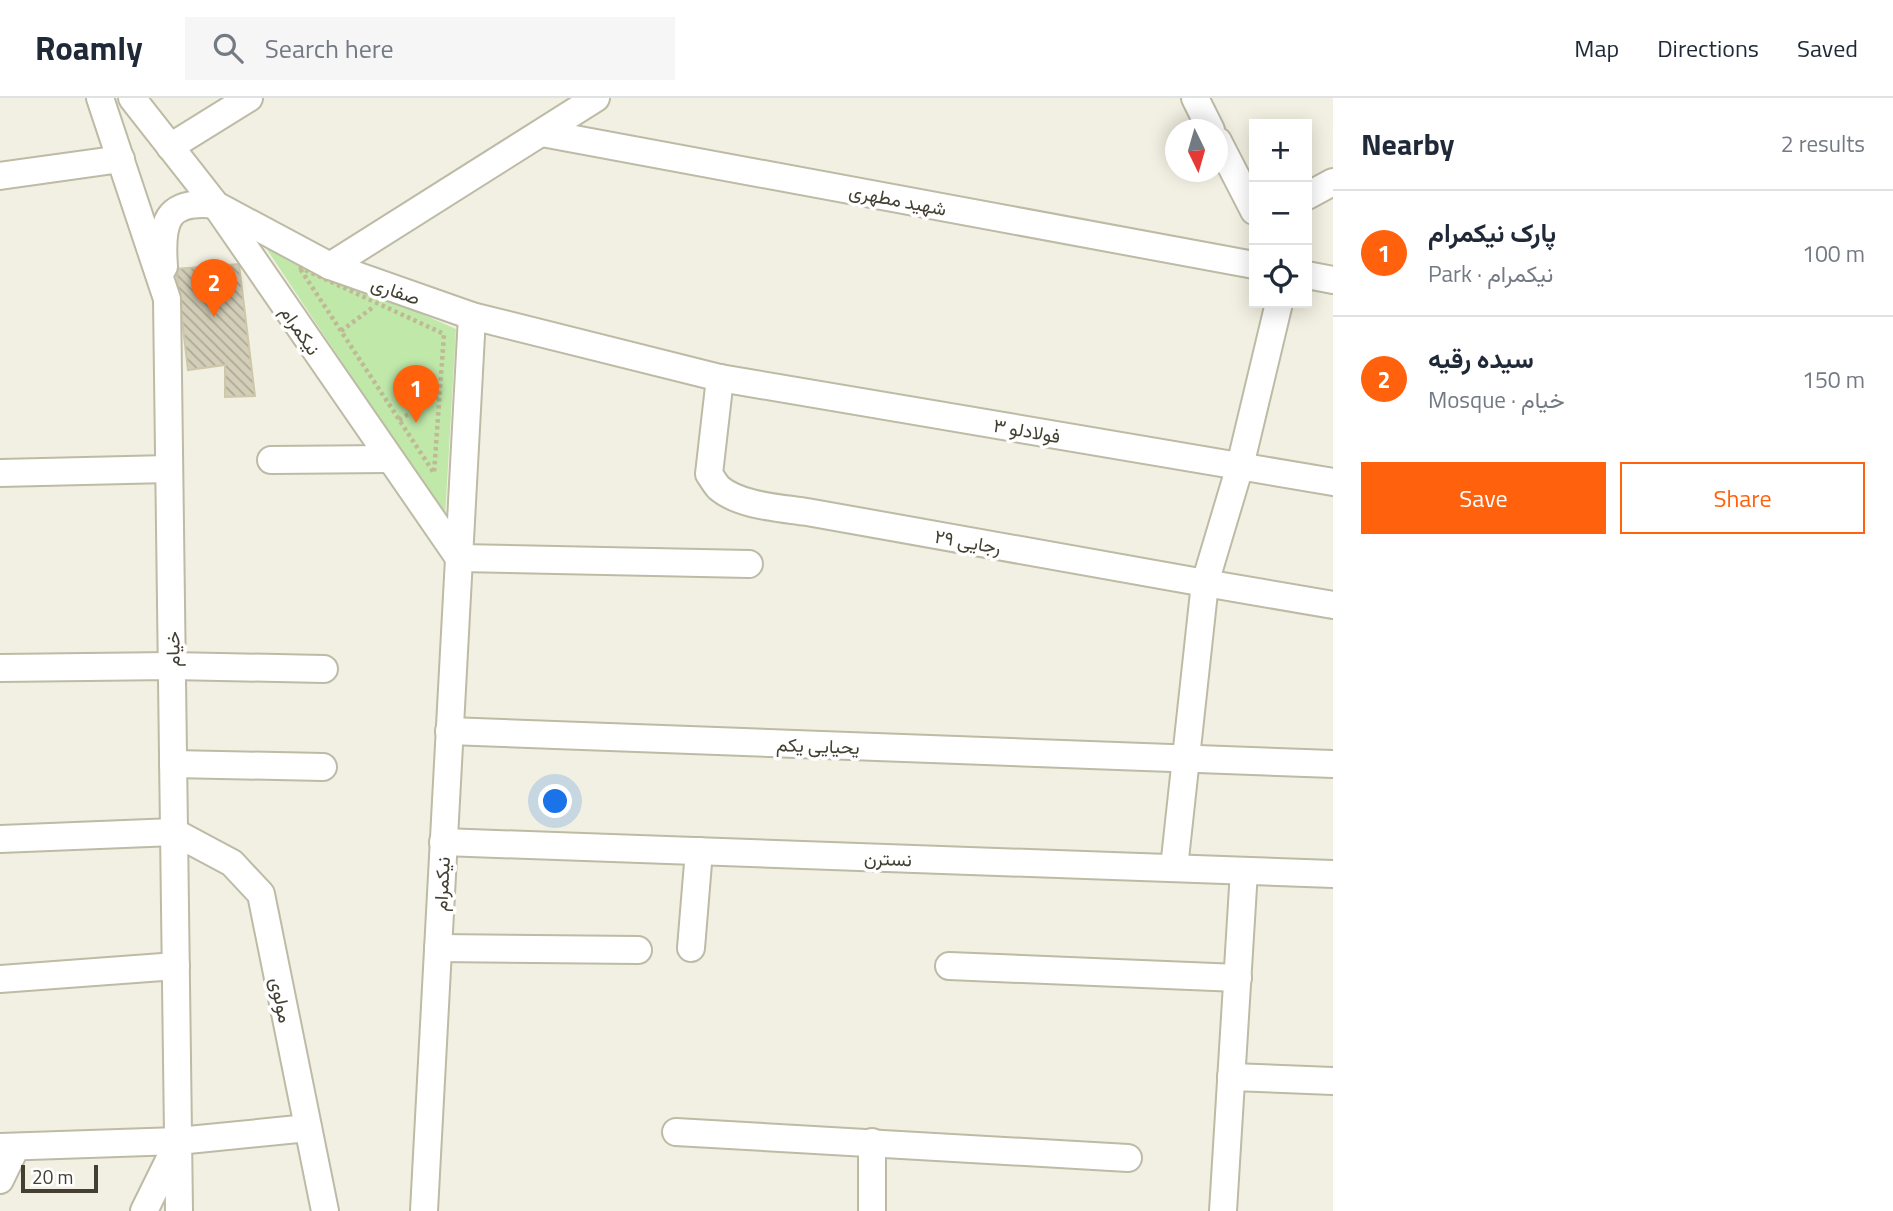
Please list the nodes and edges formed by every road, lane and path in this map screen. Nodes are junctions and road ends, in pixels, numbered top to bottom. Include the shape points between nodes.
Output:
1 (100, 98) edge
2 (132, 98) edge
3 (249, 98) edge
4 (596, 98) edge
5 (1195, 98) edge
6 (1206, 119) edge
7 (542, 132) junction
8 (170, 147) junction
9 (121, 159) junction
10 (1228, 162) edge
11 (0, 176) edge
12 (1333, 182) edge
13 (1312, 193) edge
14 (1249, 202) edge
15 (216, 205) junction
16 (1249, 264) edge
17 (330, 266) junction
18 (1312, 276) edge
19 (1333, 280) edge
20 (386, 296) junction
21 (167, 299) junction
22 (1278, 308) edge
23 (472, 316) junction
24 (341, 331) junction
25 (720, 378) junction
26 (468, 381) junction
27 (440, 394) junction
28 (399, 419) junction
29 (389, 459) junction
30 (271, 460) dead end
31 (1240, 466) junction
32 (169, 469) junction
33 (0, 472) edge
34 (1333, 482) edge
35 (459, 558) junction
36 (749, 564) dead end
37 (1205, 583) junction
38 (1333, 605) edge
39 (172, 666) junction
40 (0, 668) edge
41 (324, 669) dead end
42 (449, 731) junction
43 (1186, 759) junction
44 (173, 764) junction
45 (1333, 764) edge
46 (323, 766) dead end
47 (174, 832) junction
48 (0, 839) edge
49 (443, 842) junction
50 (699, 851) junction
51 (1174, 868) junction
52 (1244, 871) junction
53 (1333, 874) edge
54 (438, 948) junction
55 (691, 948) dead end
56 (638, 950) dead end
57 (176, 966) junction
58 (949, 966) dead end
59 (1238, 978) junction
60 (0, 979) edge
61 (1231, 1077) junction
62 (1333, 1081) edge
63 (308, 1128) junction
64 (676, 1132) dead end
65 (178, 1141) junction
66 (873, 1142) junction
67 (8, 1147) edge
68 (1128, 1158) dead end
69 (0, 1180) edge
70 (144, 1211) edge
71 (179, 1211) edge
72 (325, 1211) edge
73 (424, 1211) edge
74 (872, 1211) edge
75 (1223, 1211) edge

1 - 9 street, خیام
2 - 8 street, صفاری
3 - 8 street
4 - 7 street
5 - 6 street
7 - 16 street, شهید مطهری
7 - 17 street
8 - 15 street, صفاری
9 - 11 street
9 - 21 street, خیام
10 - 14 street
12 - 13 street
15 - 17 street, صفاری
15 - 21 street via 196,203 179,208 166,220 162,240
15 - 29 street, نیکمرام
17 - 20 street, صفاری
18 - 19 street
20 - 23 street, صفاری
20 - 24 path
20 - 24 path via 299,267
20 - 27 path via 444,334
21 - 32 street, خیام
22 - 31 street
23 - 25 street, صفاری
23 - 26 street, نیکمرام
24 - 28 path
25 - 31 street, فولادلو ۳
25 - 37 street, رجایی ۲۹ via 709,474 717,487 732,497
26 - 27 path
26 - 35 street, نیکمرام
27 - 28 path
27 - 28 path via 434,473
29 - 30 street
29 - 35 street, نیکمرام
31 - 34 street, فولادلو ۳
31 - 37 street
32 - 33 street
32 - 39 street, خیام
35 - 36 street
35 - 42 street, نیکمرام
37 - 38 street, رجایی ۲۹
37 - 43 street
39 - 40 street
39 - 41 street
39 - 44 street, خیام
42 - 43 street, یحیایی یکم
42 - 49 street, نیکمرام
43 - 45 street, یحیایی یکم
43 - 51 street
44 - 46 street
44 - 47 street, خیام
47 - 48 street
47 - 57 street, خیام
47 - 63 street, مولوی via 232,863 261,894
49 - 50 street, نسترن
49 - 54 street, نیکمرام
50 - 51 street, نسترن
50 - 55 street
51 - 52 street, نسترن
52 - 53 street, نسترن
52 - 59 street
54 - 56 street
54 - 73 street, نیکمرام
57 - 60 street
57 - 65 street, خیام
58 - 59 street
59 - 61 street
61 - 62 street
61 - 75 street
63 - 65 street
63 - 72 street, مولوی
64 - 66 street
65 - 67 street
65 - 70 street
65 - 71 street, خیام
66 - 68 street
66 - 74 street
67 - 69 street

